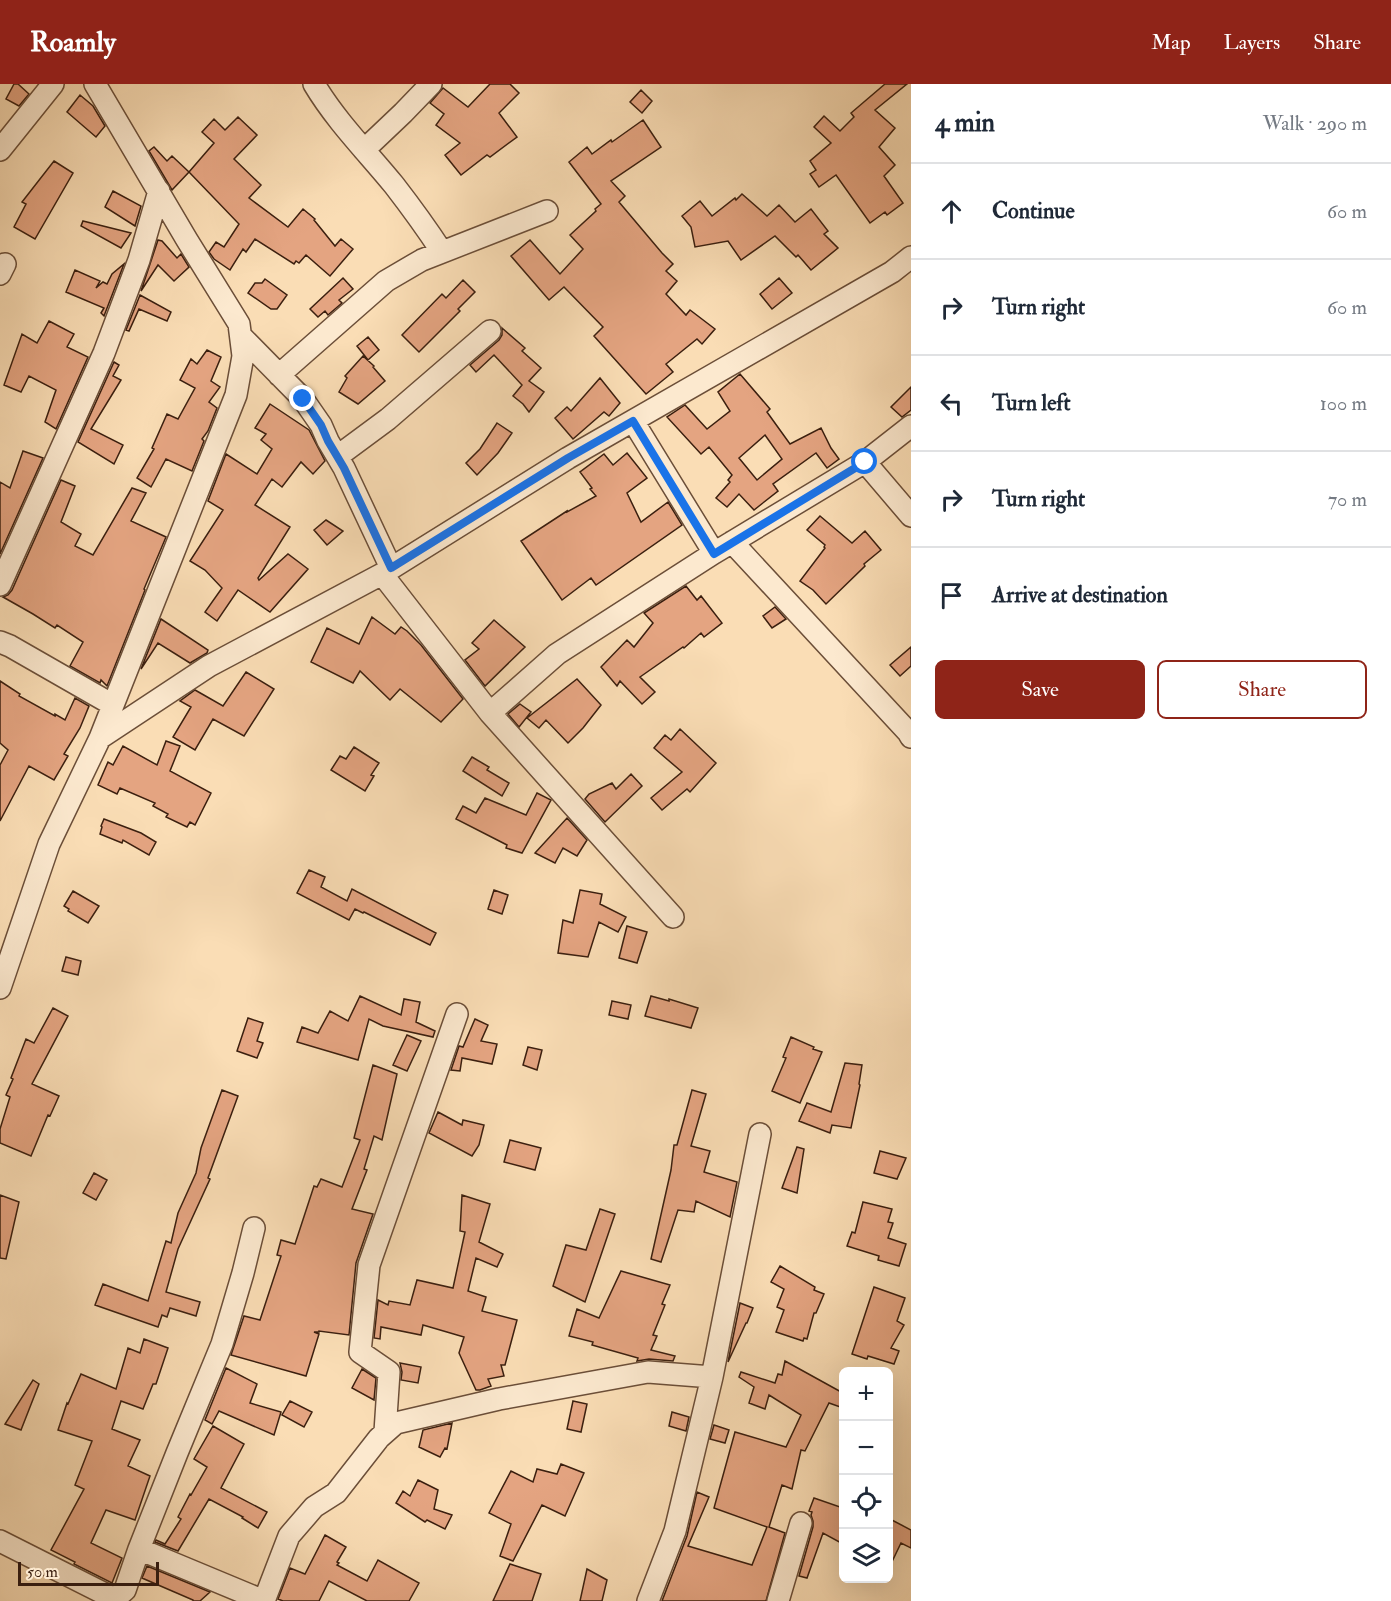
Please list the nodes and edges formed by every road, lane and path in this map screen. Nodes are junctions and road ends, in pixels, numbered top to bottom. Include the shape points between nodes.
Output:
1 (53, 84) edge
2 (94, 84) edge
3 (314, 84) edge
4 (431, 84) edge
5 (0, 150) edge
6 (364, 150) junction
7 (159, 191) junction
8 (547, 211) dead end
9 (442, 252) junction
10 (911, 257) edge
11 (490, 331) dead end
12 (241, 336) junction
13 (279, 375) junction
14 (633, 421) junction
15 (911, 426) edge
16 (338, 456) junction
17 (865, 462) junction
18 (911, 516) edge
19 (732, 542) junction
20 (714, 554) junction
21 (387, 571) junction
22 (0, 585) edge
23 (0, 642) edge
24 (113, 705) junction
25 (490, 713) junction
26 (911, 737) edge
27 (100, 738) junction
28 (673, 917) dead end
29 (0, 988) edge
30 (457, 1014) dead end
31 (760, 1134) dead end
32 (254, 1228) dead end
33 (712, 1377) junction
34 (386, 1432) junction
35 (801, 1523) dead end
36 (0, 1541) edge
37 (139, 1549) junction
38 (264, 1601) edge
39 (648, 1601) edge
40 (778, 1601) edge

1 - 5 street
2 - 7 street
3 - 6 street
4 - 6 street
6 - 9 street
7 - 12 street via 239,324
7 - 22 street via 139,260 104,354
8 - 9 street
9 - 13 street via 386,281
10 - 14 street via 892,272
11 - 16 street via 388,419
12 - 13 street
12 - 24 street via 243,356 236,396
13 - 16 street via 303,399
14 - 20 street
14 - 21 street
15 - 17 street
16 - 21 street
17 - 18 street
17 - 19 street
19 - 20 street
19 - 26 street
20 - 25 street via 557,654
21 - 25 street
21 - 27 street via 209,666
23 - 24 street
24 - 27 street
25 - 28 street
27 - 29 street via 49,844
30 - 34 street via 369,1265 360,1352 389,1372
31 - 33 street
32 - 37 street via 222,1344
33 - 34 street via 648,1372 499,1399 396,1424
33 - 39 street via 675,1531
34 - 38 street via 336,1493 314,1507 289,1536
35 - 40 street
36 - 37 street via 113,1598 125,1590
37 - 38 street

